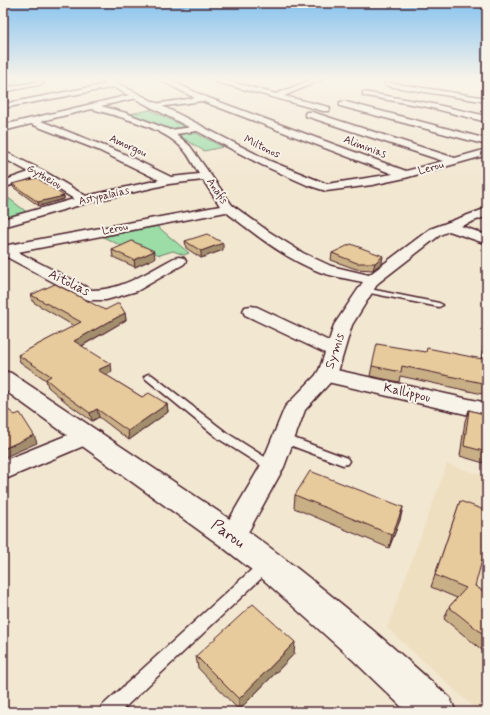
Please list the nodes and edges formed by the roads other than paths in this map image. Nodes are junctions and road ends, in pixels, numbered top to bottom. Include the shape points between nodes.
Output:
1 (66, 112) edge
2 (114, 112) edge
3 (167, 112) edge
4 (241, 112) edge
5 (314, 112) edge
6 (363, 112) edge
7 (457, 112) edge
8 (487, 120) edge
9 (31, 121) junction
10 (3, 128) edge
11 (198, 128) junction
12 (446, 131) junction
13 (169, 133) junction
14 (487, 142) edge
15 (487, 152) edge
16 (3, 154) edge
17 (454, 161) junction
18 (38, 172) junction
19 (405, 175) junction
20 (207, 176) junction
21 (169, 181) junction
22 (3, 185) edge
23 (326, 188) joint
24 (84, 200) junction
25 (228, 208) junction
26 (487, 212) edge
27 (3, 223) edge
28 (450, 227) junction
29 (487, 240) edge
30 (3, 250) edge
31 (179, 262) dead end
32 (369, 285) junction
33 (439, 305) dead end
34 (251, 311) dead end
35 (335, 351) junction
36 (327, 375) junction
37 (149, 377) dead end
38 (3, 378) edge
39 (487, 411) edge
40 (85, 436) junction
41 (283, 438) junction
42 (343, 461) dead end
43 (272, 467) junction
44 (3, 471) edge
45 (232, 537) junction
46 (268, 564) junction
47 (108, 712) edge
48 (436, 712) edge

1 - 9 street
2 - 13 street, Anafis
3 - 11 street, Miltonos
4 - 19 street, Aliminias
5 - 17 street via 309,114
6 - 12 street
7 - 8 street
8 - 12 street
9 - 10 street
9 - 21 street, Amorgou via 106,149 140,164
11 - 13 street
11 - 23 street, Miltonos via 266,163
12 - 14 street
13 - 20 street, Anafis via 187,148
15 - 17 street, Lerou
16 - 18 street, Gytheiou
17 - 19 street, Lerou
18 - 22 street
18 - 24 street, Gytheiou
19 - 23 street, Lerou
20 - 21 street, Astypalaias
20 - 25 street, Anafis
21 - 24 street, Astypalaias
24 - 27 street, Astypalaias
25 - 30 street, Lerou
25 - 32 street, Anafis via 298,256
26 - 28 street, Symis
28 - 29 street
28 - 32 street, Symis via 436,232
30 - 31 street, Aitolias via 89,295 106,295 131,288
32 - 33 lane
32 - 35 street, Symis via 343,325
34 - 35 street
35 - 36 street, Symis
36 - 39 street, Kallippou
36 - 41 street, Symis via 296,407
37 - 43 lane via 223,436
38 - 40 street, Parou
40 - 44 street
40 - 45 street, Parou
41 - 42 lane
41 - 43 street, Symis
43 - 45 street, Symis
45 - 46 street, Parou
46 - 47 lane
46 - 48 street, Parou via 366,647

